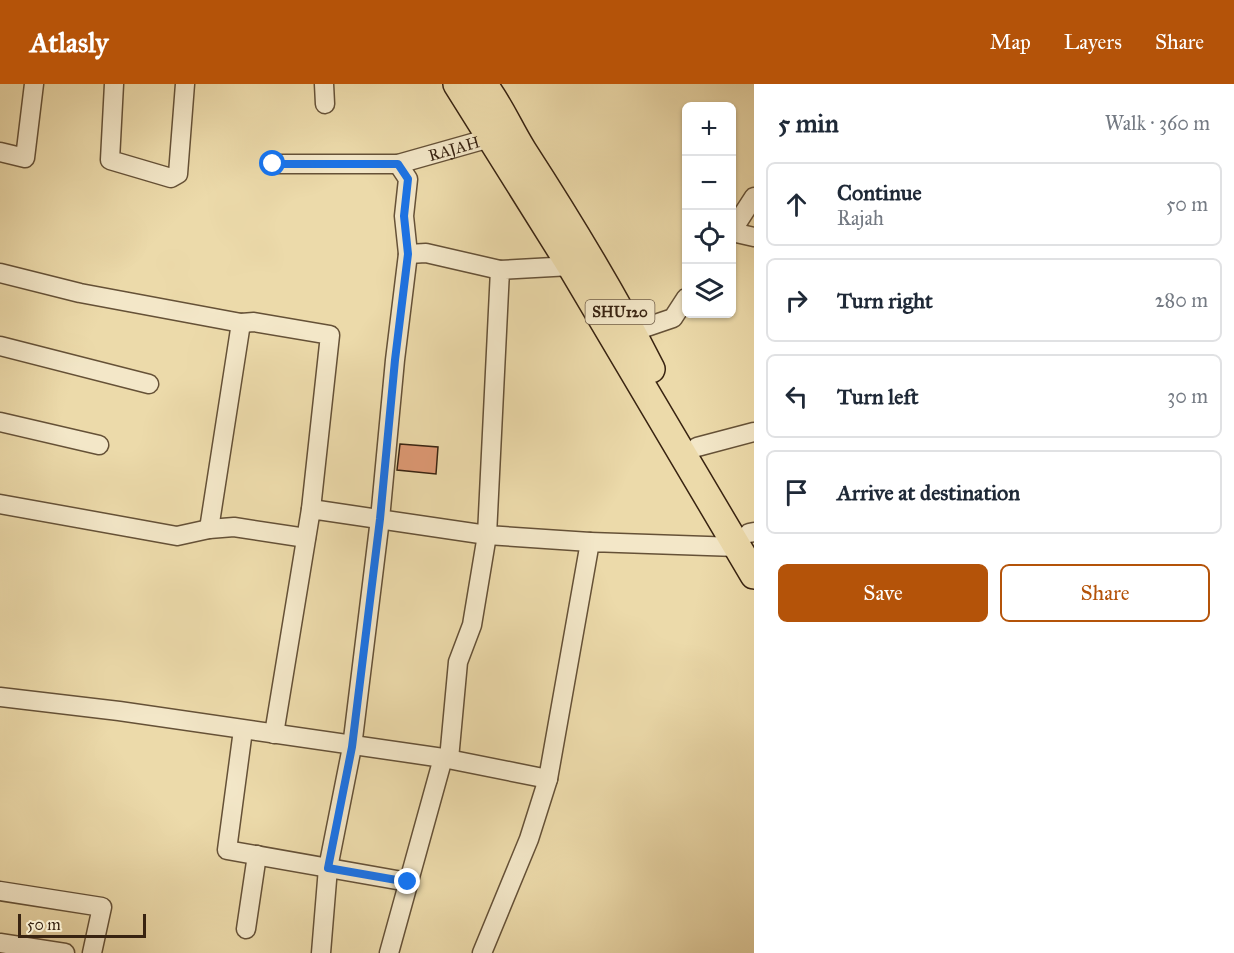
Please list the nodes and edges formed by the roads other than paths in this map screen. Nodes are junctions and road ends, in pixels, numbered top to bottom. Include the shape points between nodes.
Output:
1 (34, 84) edge
2 (114, 84) edge
3 (185, 84) edge
4 (324, 84) edge
5 (457, 84) edge
6 (483, 84) edge
7 (325, 104) dead end
8 (490, 138) junction
9 (0, 152) edge
10 (273, 164) dead end
11 (398, 164) junction
12 (754, 197) edge
13 (736, 226) edge
14 (736, 233) edge
15 (754, 237) edge
16 (408, 254) junction
17 (571, 266) junction
18 (500, 270) junction
19 (0, 273) edge
20 (682, 305) edge
21 (241, 323) junction
22 (632, 332) junction
23 (0, 346) edge
24 (149, 384) dead end
25 (0, 422) edge
26 (754, 432) edge
27 (99, 445) dead end
28 (696, 447) junction
29 (0, 504) edge
30 (311, 509) junction
31 (380, 519) junction
32 (209, 529) junction
33 (488, 535) junction
34 (306, 538) junction
35 (748, 539) edge
36 (590, 543) junction
37 (754, 575) edge
38 (0, 697) edge
39 (243, 730) junction
40 (274, 734) junction
41 (352, 747) junction
42 (446, 759) junction
43 (548, 779) junction
44 (257, 855) junction
45 (328, 868) junction
46 (408, 882) junction
47 (0, 891) edge
48 (246, 929) dead end
49 (1, 946) edge
50 (65, 953) edge
51 (92, 953) edge
52 (321, 953) edge
53 (389, 953) edge
54 (482, 953) edge

1 - 9 street via 25,158
2 - 3 street via 110,160 171,178 177,174
4 - 7 street
5 - 8 main road
6 - 22 main road, SHU120
8 - 11 street, RAJAH
8 - 17 main road
10 - 11 street, RAJAH
11 - 16 street via 408,179 404,216
12 - 13 street
14 - 15 street
16 - 18 street via 426,253
16 - 31 street
17 - 18 street
17 - 35 main road
18 - 33 street
19 - 21 street via 80,293
20 - 22 street via 673,318
21 - 30 street via 330,335
21 - 32 street
22 - 28 main road, SHU120
23 - 24 street
25 - 27 street
26 - 28 street
28 - 35 main road, SHU120
29 - 32 street via 177,536
30 - 31 street
30 - 34 street
31 - 33 street
31 - 41 street
32 - 34 street via 234,526
33 - 36 street
33 - 42 street via 472,625 458,662
34 - 40 street
35 - 36 street
35 - 37 main road
36 - 43 street
38 - 39 street
39 - 40 street
39 - 44 street via 227,850
40 - 41 street
41 - 42 street
41 - 45 street
42 - 43 street
42 - 46 street
43 - 54 street via 529,839
44 - 45 street
44 - 48 street
45 - 46 street
45 - 52 street
46 - 53 street
47 - 51 street via 102,907
49 - 50 street

